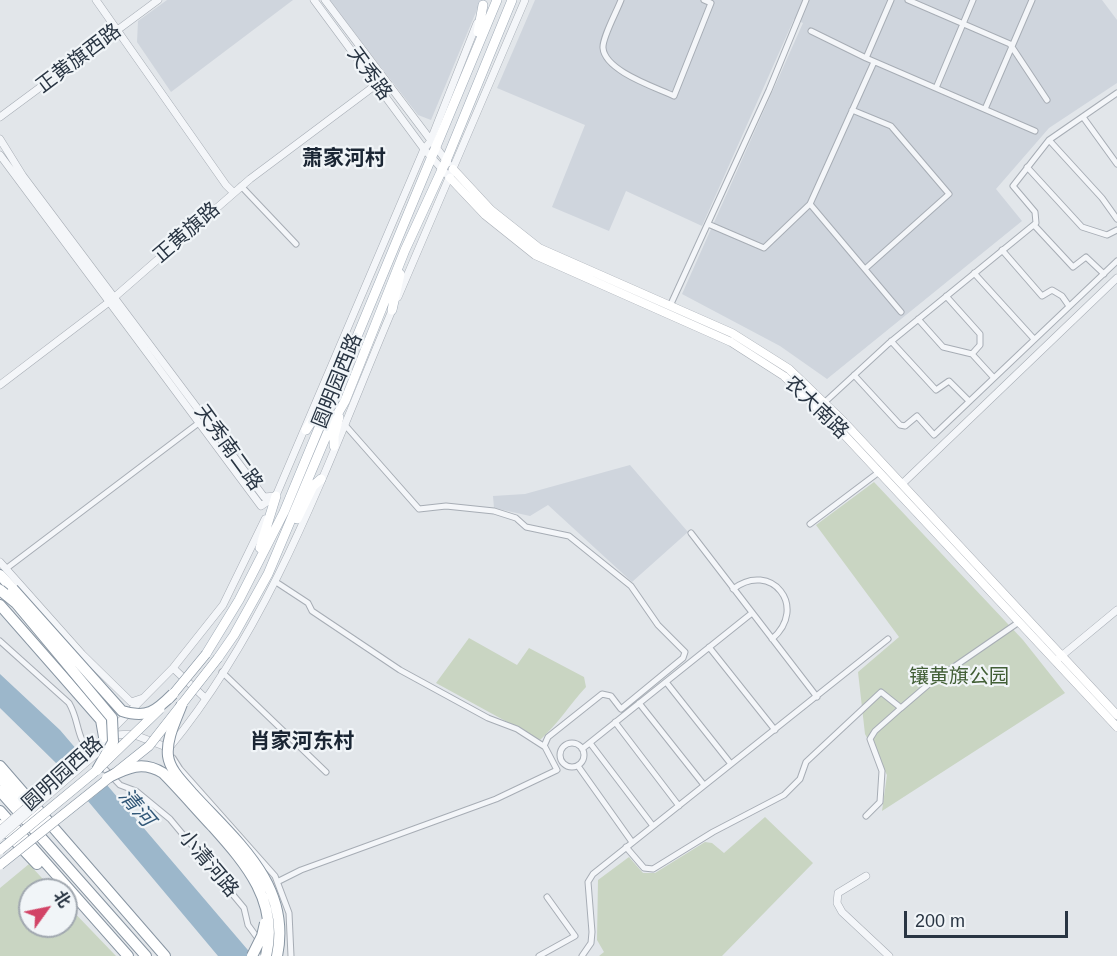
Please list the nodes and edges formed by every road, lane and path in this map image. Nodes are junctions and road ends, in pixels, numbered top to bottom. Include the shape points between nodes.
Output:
1 (96, 0) edge
2 (158, 0) edge
3 (314, 0) edge
4 (325, 0) edge
5 (497, 0) edge
6 (512, 0) edge
7 (525, 0) edge
8 (621, 0) edge
9 (704, 0) edge
10 (806, 0) edge
11 (891, 0) edge
12 (908, 0) edge
13 (973, 0) edge
14 (1032, 0) edge
15 (712, 2) edge
16 (484, 3) edge
17 (963, 24) junction
18 (118, 29) junction
19 (811, 31) dead end
20 (1012, 46) junction
21 (475, 49) junction
22 (866, 58) junction
23 (874, 62) junction
24 (377, 84) junction
25 (936, 88) junction
26 (1116, 95) edge
27 (1047, 100) dead end
28 (985, 109) junction
29 (852, 110) junction
30 (0, 117) edge
31 (1083, 117) junction
32 (1035, 131) dead end
33 (0, 139) edge
34 (1049, 140) junction
35 (424, 149) junction
36 (432, 150) junction
37 (0, 155) edge
38 (1117, 164) edge
39 (444, 165) junction
40 (1027, 167) junction
41 (451, 174) junction
42 (241, 186) junction
43 (234, 192) junction
44 (810, 204) junction
45 (1117, 219) edge
46 (708, 224) junction
47 (1034, 225) junction
48 (1117, 230) edge
49 (296, 244) dead end
50 (405, 250) junction
51 (1002, 250) junction
52 (1117, 261) edge
53 (865, 268) junction
54 (974, 273) junction
55 (1104, 274) junction
56 (1117, 279) edge
57 (945, 296) junction
58 (112, 300) junction
59 (670, 306) junction
60 (1069, 306) junction
61 (392, 310) junction
62 (901, 312) dead end
63 (918, 319) junction
64 (1034, 339) junction
65 (891, 341) junction
66 (972, 354) junction
67 (854, 375) junction
68 (994, 378) junction
69 (0, 385) edge
70 (333, 390) junction
71 (345, 400) junction
72 (969, 401) junction
73 (825, 402) junction
74 (200, 422) junction
75 (345, 425) junction
76 (306, 430) junction
77 (334, 446) junction
78 (879, 471) junction
79 (321, 479) junction
80 (902, 484) junction
81 (276, 496) junction
82 (810, 524) dead end
83 (691, 533) dead end
84 (282, 540) junction
85 (0, 562) edge
86 (3, 572) edge
87 (0, 581) edge
88 (276, 582) junction
89 (13, 589) junction
90 (733, 589) junction
91 (0, 590) edge
92 (239, 600) junction
93 (0, 605) edge
94 (1117, 610) edge
95 (752, 613) junction
96 (1019, 622) junction
97 (772, 639) junction
98 (888, 639) dead end
99 (0, 640) edge
100 (709, 647) junction
101 (1059, 659) junction
102 (173, 668) junction
103 (222, 672) junction
104 (666, 682) junction
105 (173, 694) junction
106 (204, 697) junction
107 (817, 697) junction
108 (145, 698) junction
109 (639, 703) junction
110 (182, 704) junction
111 (901, 708) junction
112 (1117, 715) edge
113 (124, 718) junction
114 (615, 722) junction
115 (1117, 727) edge
116 (775, 730) junction
117 (132, 734) junction
118 (104, 738) junction
119 (590, 743) junction
120 (544, 746) junction
121 (169, 748) junction
122 (582, 749) junction
123 (94, 752) junction
124 (563, 764) junction
125 (731, 764) junction
126 (0, 766) edge
127 (578, 766) junction
128 (97, 770) junction
129 (557, 770) junction
130 (326, 772) dead end
131 (0, 778) edge
132 (107, 778) junction
133 (704, 786) junction
134 (0, 791) edge
135 (679, 806) junction
136 (0, 812) edge
137 (866, 816) dead end
138 (653, 826) junction
139 (0, 828) edge
140 (0, 837) edge
141 (633, 842) junction
142 (626, 848) junction
143 (0, 850) edge
144 (0, 865) edge
145 (866, 876) dead end
146 (51, 878) edge
147 (279, 881) junction
148 (264, 896) junction
149 (547, 897) dead end
150 (78, 906) edge
151 (127, 956) edge
152 (146, 956) edge
153 (158, 956) edge
154 (165, 956) edge
155 (252, 956) edge
156 (266, 956) edge
157 (279, 956) edge
158 (291, 956) edge
159 (539, 956) edge
160 (582, 956) edge
161 (889, 956) edge

1 - 18 street
2 - 18 street, 正黄旗西路
3 - 24 street, 天秀路
4 - 36 street, 天秀路
5 - 21 main road, 圆明园西路
6 - 39 main road, 圆明园西路
7 - 41 street, 圆明园西路
8 - 15 street via 603,46 606,57 613,67 674,96
9 - 15 street
10 - 46 street via 770,90
11 - 22 street
12 - 17 street
13 - 17 street
14 - 20 street
16 - 21 main road
16 - 36 street, 圆明园西路
17 - 20 street
17 - 25 street
18 - 30 street, 正黄旗西路
18 - 43 street via 181,123
19 - 22 street
20 - 27 street
20 - 28 street
21 - 36 main road, 圆明园西路
22 - 23 street
23 - 25 street
23 - 29 street
24 - 35 street, 天秀路
24 - 42 street, 正黄旗路
25 - 28 street
26 - 31 street
28 - 32 street
29 - 44 street
29 - 53 street via 891,126 949,194
31 - 34 street
31 - 38 street
33 - 58 street, 天秀南二路
34 - 40 street
34 - 45 street
35 - 36 street, 天秀路
35 - 36 street, 圆明园西路
35 - 76 street, 圆明园西路
36 - 39 street
36 - 70 main road, 圆明园西路
37 - 58 street, 天秀南二路
39 - 41 street
39 - 50 main road, 圆明园西路
40 - 47 street via 1013,186 1035,212
40 - 48 street via 1082,227 1107,235
41 - 59 main road, 农大南路 via 539,248
41 - 61 street, 圆明园西路
41 - 78 main road, 农大南路 via 485,215 535,255 731,342 766,363 809,398
42 - 43 street, 正黄旗路
42 - 49 street
43 - 58 street, 正黄旗路
44 - 46 street via 764,248
44 - 53 street
46 - 59 street
47 - 51 street
47 - 55 street via 1073,267 1086,257
50 - 61 main road
50 - 71 main road, 圆明园西路
51 - 54 street
51 - 60 street via 1042,296 1052,290
52 - 55 street
53 - 62 street
54 - 57 street
54 - 64 street
55 - 60 street
56 - 80 street
57 - 63 street
57 - 66 street via 980,334 980,345
58 - 69 street, 正黄旗路
58 - 74 street, 天秀南二路
58 - 81 street, 天秀南二路 via 264,497
59 - 73 main road, 农大南路 via 753,345 789,369
60 - 64 street
61 - 75 street, 圆明园西路
63 - 65 street
63 - 66 street via 943,347
64 - 68 street
65 - 67 street
65 - 72 street via 936,390 949,381
66 - 68 street
67 - 72 street via 900,425 905,426 917,416 934,435
67 - 73 street
68 - 72 street
70 - 76 main road
70 - 92 main road, 圆明园西路 via 284,512
71 - 77 main road
71 - 84 main road, 圆明园西路
73 - 80 main road, 农大南路
74 - 81 street, 天秀南二路 via 261,506
74 - 86 street
75 - 77 street, 圆明园西路
75 - 120 street via 419,509 446,506 494,511 526,526 569,536 630,586 658,625 685,652 621,709 611,696 602,694 548,737
76 - 81 street, 圆明园西路
77 - 79 street, 圆明园西路
78 - 82 street
78 - 96 main road, 农大南路
79 - 84 main road via 313,486 291,533
79 - 88 street, 圆明园西路
80 - 101 main road, 农大南路
81 - 92 main road via 267,532
81 - 102 street, 圆明园西路 via 223,605
83 - 90 street
84 - 110 main road, 圆明园西路, bridge via 234,635
85 - 86 street
86 - 89 highway
86 - 108 street via 131,702
87 - 89 highway
88 - 103 street, 圆明园西路
88 - 120 street via 400,670
89 - 105 highway, bridge via 122,711 148,715
90 - 95 street
90 - 97 street via 754,579 774,584 781,591 786,600 786,620
91 - 128 highway, bridge via 16,603 112,718 113,742
92 - 105 main road, 圆明园西路, bridge via 206,654
93 - 118 highway via 101,720
94 - 101 street
95 - 97 street
95 - 100 street
96 - 101 main road, 农大南路
96 - 111 street
97 - 107 street
98 - 107 street
99 - 157 street, 小清河路 via 69,703 82,744 120,786 136,791 170,819 244,908 248,925 258,939
100 - 104 street
100 - 116 street
101 - 112 main road, 农大南路
101 - 115 main road, 农大南路
102 - 106 street
102 - 108 street, 圆明园西路
103 - 106 street, 圆明园西路
103 - 130 street
104 - 109 street
104 - 125 street
105 - 128 main road, 圆明园西路, bridge
106 - 121 street, 圆明园西路
107 - 116 street
108 - 113 street, 圆明园西路
109 - 114 street
109 - 133 street
110 - 132 main road, 圆明园西路, bridge via 149,746
110 - 157 highway, bridge via 170,736 168,758 182,780 270,883 280,930
111 - 137 street via 870,739 882,771 880,802
111 - 142 street via 881,692 806,762 801,779 784,795 653,869 644,868
113 - 117 street via 126,731
113 - 118 street, 圆明园西路
114 - 119 street
114 - 135 street
116 - 125 street
117 - 121 street, 圆明园西路
117 - 123 street, 圆明园西路 via 115,735
118 - 123 street, 圆明园西路
119 - 122 street
119 - 138 street
120 - 129 street
121 - 147 street via 180,769
122 - 124 street via 573,743 565,745 560,752
122 - 127 street via 583,760
123 - 139 street, 圆明园西路, bridge
123 - 140 street, 圆明园西路, bridge
124 - 127 street
124 - 129 street
125 - 133 street
126 - 154 highway
127 - 141 street
128 - 143 main road, 圆明园西路, bridge
129 - 147 street via 496,799
131 - 153 highway
132 - 144 main road, 圆明园西路, bridge
132 - 148 highway, bridge via 138,765 163,773 244,861
133 - 135 street
134 - 152 highway
135 - 138 street
136 - 151 highway
138 - 141 street
139 - 146 highway
141 - 142 street
142 - 160 street via 588,882 592,932
145 - 161 street via 838,892 837,903
147 - 158 street via 289,913
148 - 155 highway, bridge via 262,936
148 - 156 highway, bridge via 270,922
149 - 159 street via 575,936
150 - 151 highway

